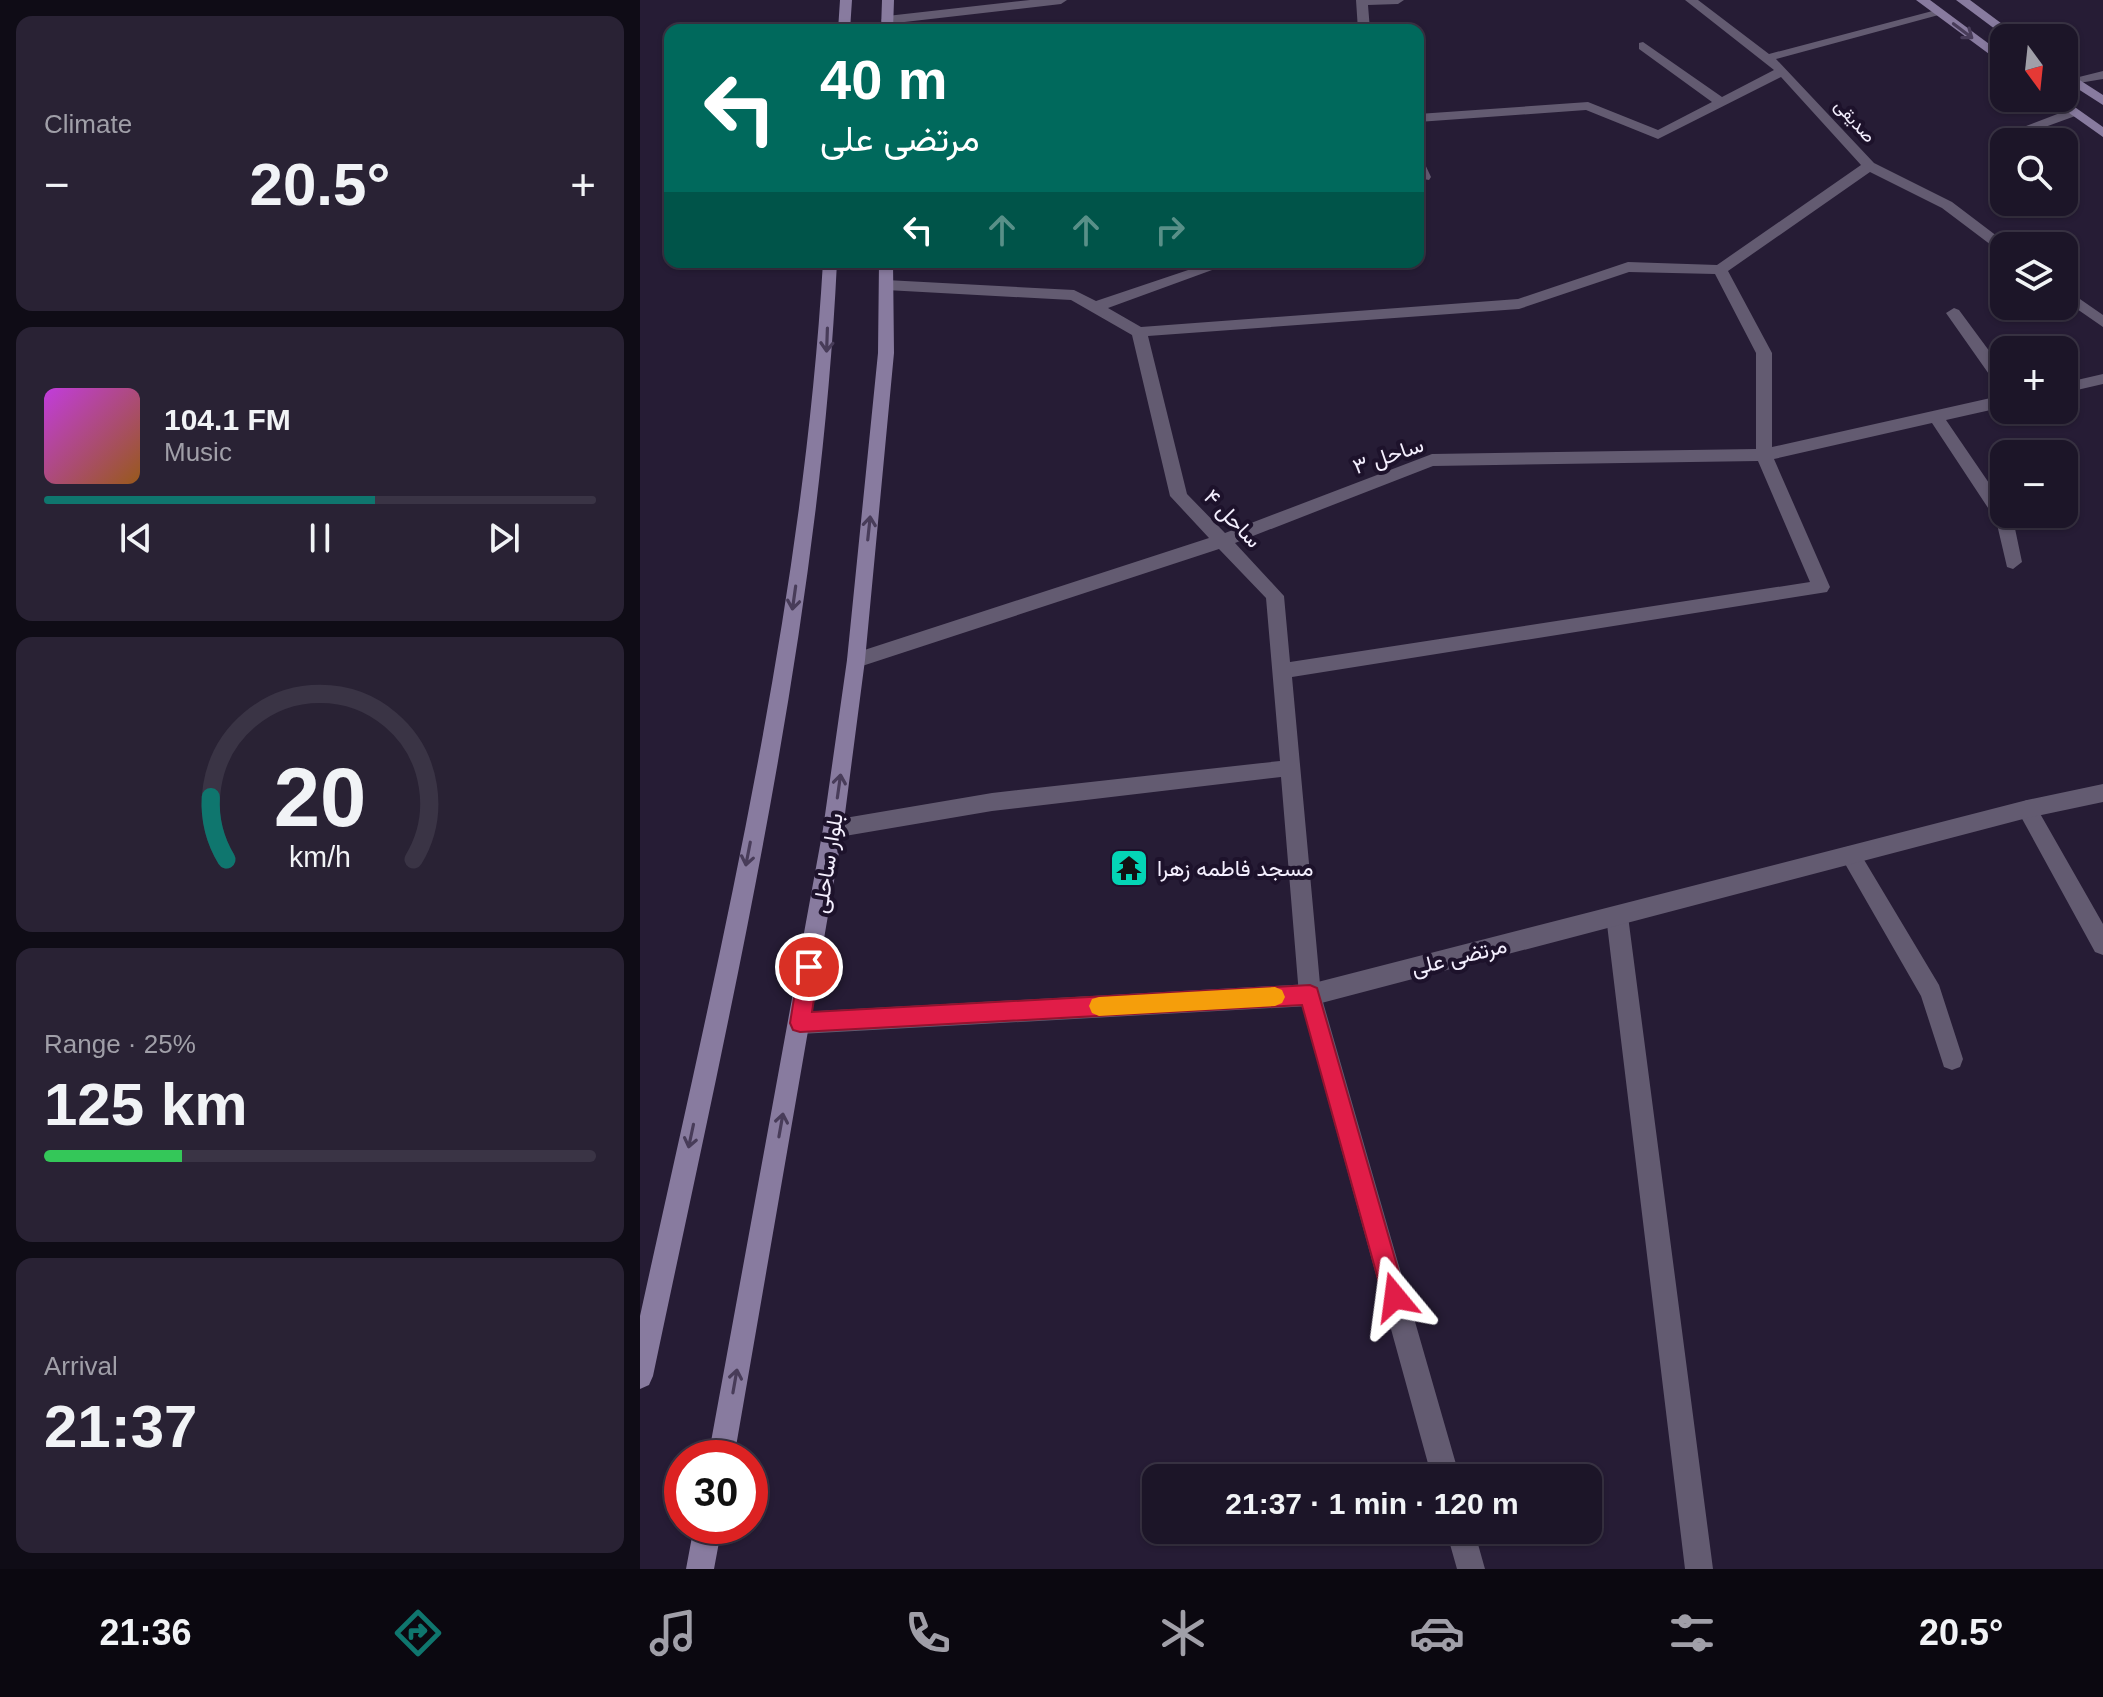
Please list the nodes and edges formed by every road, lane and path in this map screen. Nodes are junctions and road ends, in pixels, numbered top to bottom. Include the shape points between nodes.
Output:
1 (846, 0) edge
2 (888, 0) edge
3 (1061, 0) edge
4 (1398, 0) edge
5 (1691, 0) edge
6 (1922, 0) edge
7 (1962, 0) edge
8 (1362, 1) edge
9 (1940, 13) junction
10 (844, 24) edge
11 (887, 24) edge
12 (894, 24) edge
13 (1364, 24) edge
14 (1995, 24) edge
15 (1643, 46) dead end
16 (1990, 50) edge
17 (1767, 58) junction
18 (1783, 71) junction
19 (2103, 75) edge
20 (2078, 76) edge
21 (2078, 84) edge
22 (2103, 101) edge
23 (1721, 103) junction
24 (2073, 112) joint
25 (1424, 118) edge
26 (2029, 128) edge
27 (2103, 133) edge
28 (1869, 166) junction
29 (1990, 237) edge
30 (830, 268) edge
31 (886, 268) edge
32 (1209, 268) edge
33 (1720, 270) junction
34 (886, 285) junction
35 (2078, 303) edge
36 (1094, 307) junction
37 (1954, 313) dead end
38 (2103, 322) edge
39 (1139, 332) junction
40 (1990, 363) edge
41 (2103, 379) edge
42 (2078, 385) edge
43 (1990, 404) edge
44 (1936, 417) junction
45 (1764, 455) junction
46 (1222, 541) junction
47 (2013, 562) dead end
48 (856, 660) junction
49 (1281, 671) junction
50 (1290, 768) junction
51 (2103, 793) edge
52 (2027, 809) junction
53 (833, 829) junction
54 (1850, 855) junction
55 (1617, 916) junction
56 (2103, 945) edge
57 (1310, 995) junction
58 (800, 1023) junction
59 (1952, 1059) dead end
60 (640, 1376) edge
61 (724, 1440) edge
62 (1442, 1464) edge
63 (705, 1544) edge
64 (1464, 1544) edge
65 (700, 1569) edge
66 (1471, 1569) edge
67 (1699, 1569) edge

1 - 10 main road
2 - 11 main road
3 - 12 street
4 - 8 street
5 - 17 street, صدیقی
6 - 9 main road
7 - 14 main road
8 - 13 street
9 -> 16 main road
9 - 17 street
15 - 23 street
17 - 18 street, صدیقی
18 - 23 street
18 - 28 street, صدیقی
19 - 20 street
21 - 22 main road
23 - 25 street via 1658,135 1588,106
24 - 26 street
24 - 27 main road
28 - 29 street, صدیقی via 1947,205
28 - 33 street
30 -> 60 main road via 827,361 783,680
31 - 34 main road, بلوار ساحلی
32 - 36 street
33 - 39 street via 1628,267 1519,304
33 - 45 street via 1764,353
34 - 36 street via 1074,295
48 -> 34 main road, بلوار ساحلی via 886,353
35 - 38 street
36 - 39 street
37 - 40 street
39 - 46 street, ساحل ۴ via 1179,496
41 - 42 street
43 - 44 street, ساحل ۳
44 - 45 street, ساحل ۳
44 - 47 street via 2004,519
45 - 46 street, ساحل ۳ via 1432,460
45 - 49 street via 1821,587
46 - 48 street, ساحل ۳
46 - 49 street, ساحل ۴ via 1275,596
53 -> 48 main road, بلوار ساحلی
49 - 50 street, ساحل ۴
50 - 53 street via 992,802
50 - 57 street, ساحل ۴
51 - 52 street, مرتضی علی
52 - 54 street, مرتضی علی
52 - 56 street
53 - 58 main road, بلوار ساحلی
54 - 55 street, مرتضی علی
54 - 59 street via 1931,992
55 - 57 street, مرتضی علی
55 - 67 street
57 - 58 street, مرتضی علی
57 - 62 street, ساحل ۴
61 -> 58 main road, بلوار ساحلی
63 - 65 main road
64 - 66 street

